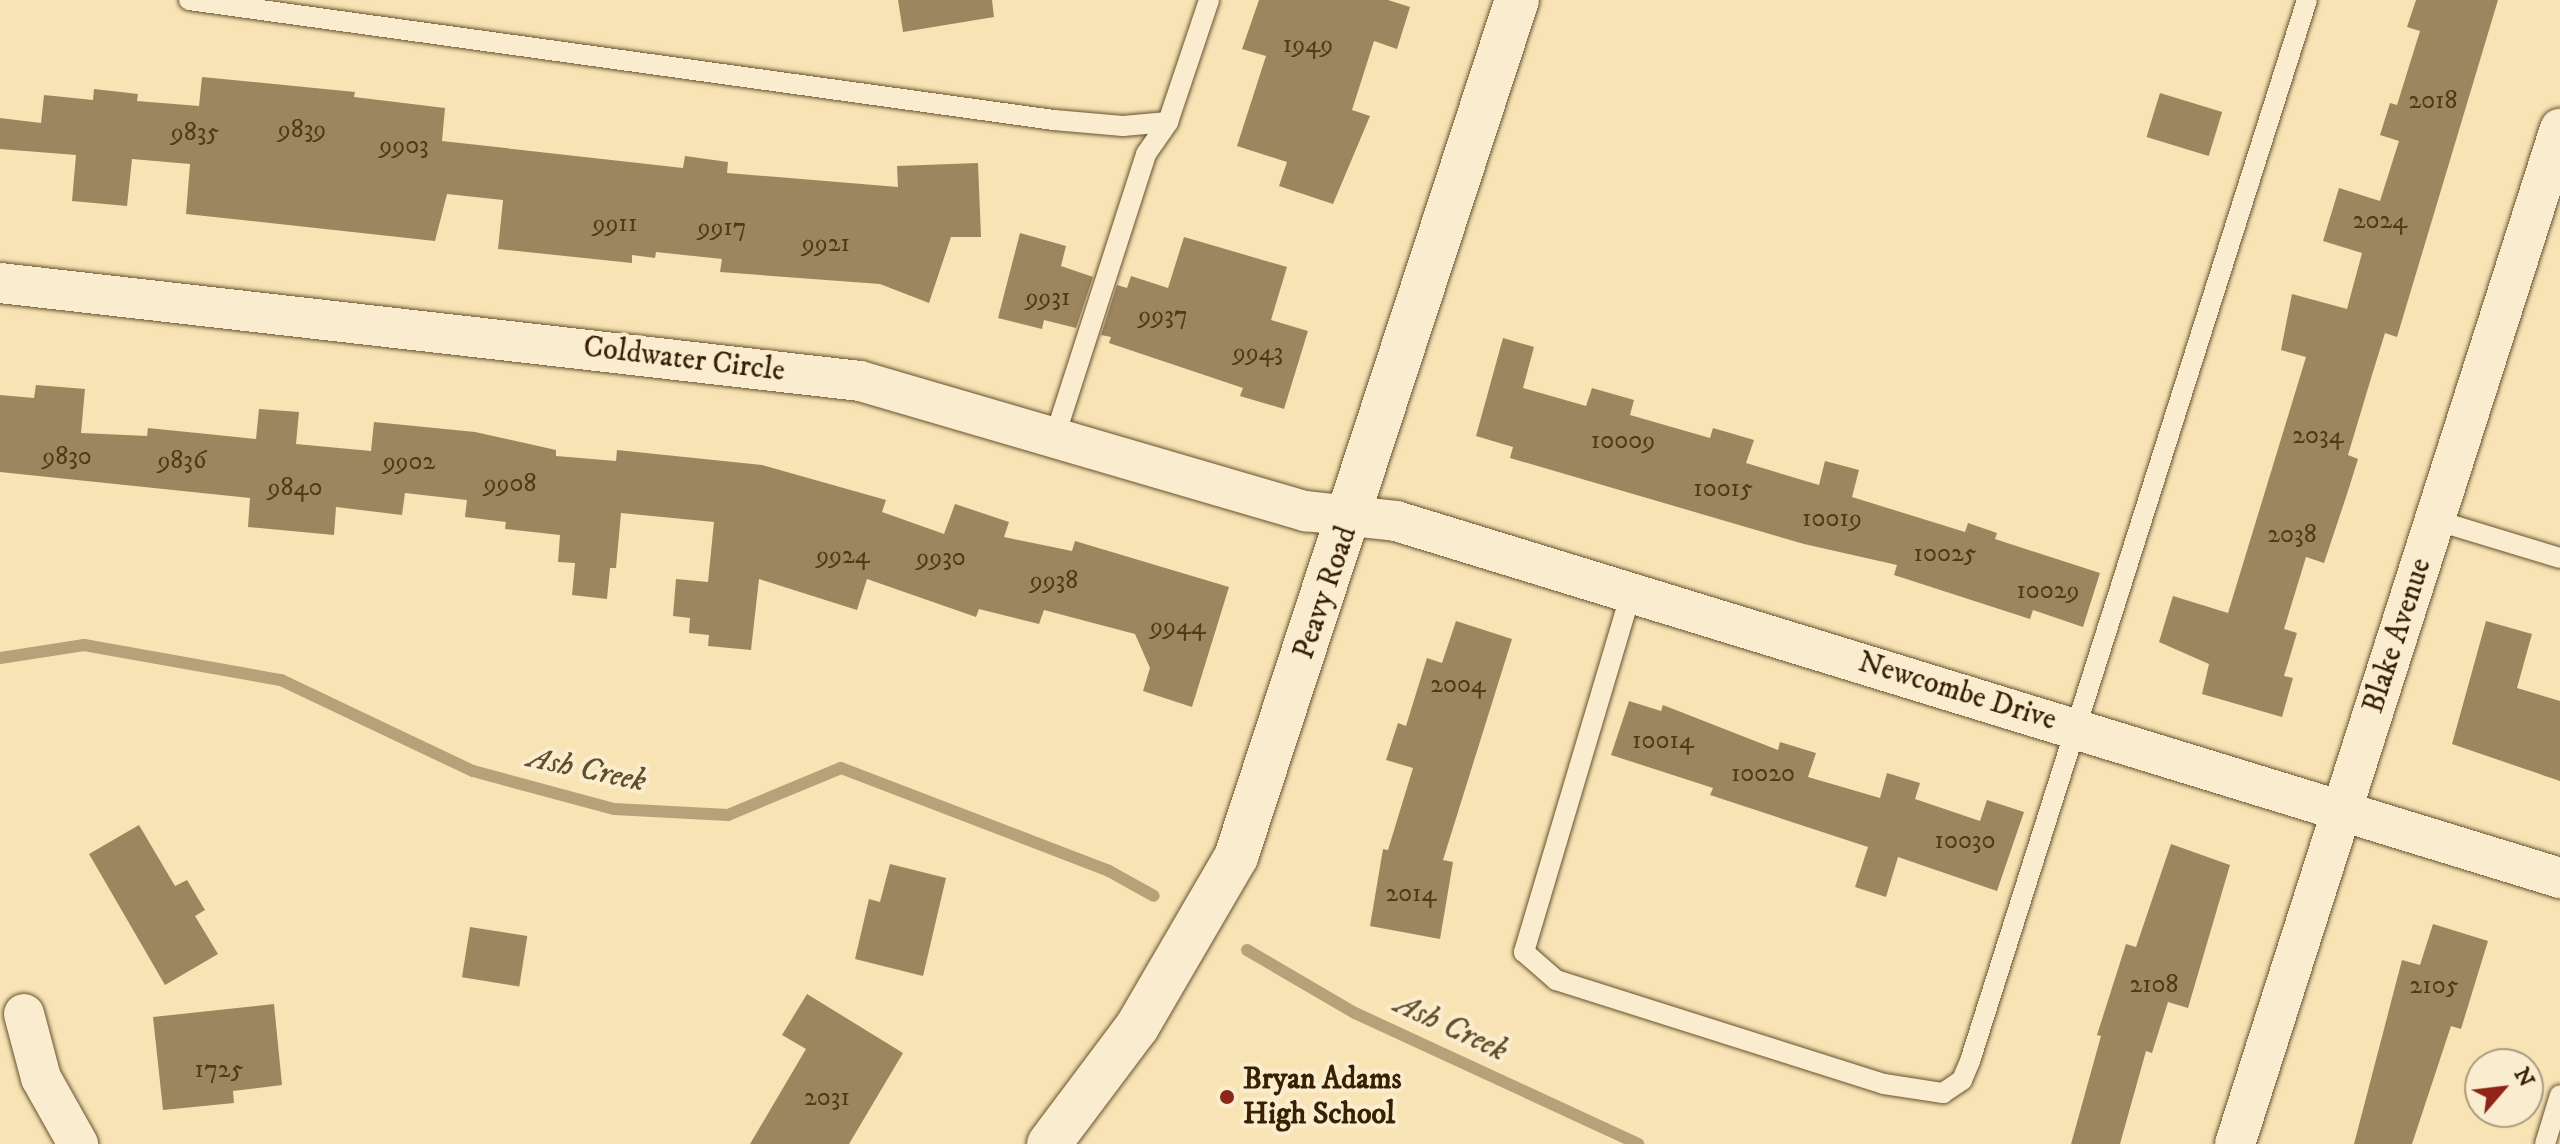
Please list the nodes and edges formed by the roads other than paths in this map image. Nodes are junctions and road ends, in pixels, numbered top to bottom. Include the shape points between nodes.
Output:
1 (189, 0) edge
2 (1209, 0) edge
3 (1517, 0) edge
4 (2307, 0) edge
5 (1168, 122) junction
6 (2560, 129) edge
7 (2545, 232) edge
8 (0, 283) edge
9 (1055, 436) junction
10 (1352, 516) junction
11 (2435, 520) junction
12 (2560, 558) edge
13 (1631, 593) junction
14 (2076, 729) junction
15 (2342, 810) junction
16 (2560, 878) edge
17 (24, 1014) dead end
18 (2560, 1095) edge
19 (78, 1144) edge
20 (1049, 1144) edge
21 (2235, 1144) edge
22 (2545, 1144) edge

1 - 5 lane via 1054,120 1123,126
2 - 5 lane
3 - 10 street, Peavy Road
4 - 14 lane
5 - 9 lane via 1146,154
6 - 7 street, Blake Avenue
7 - 11 street, Blake Avenue
8 - 9 street, Coldwater Circle via 860,381
9 - 10 street, Coldwater Circle via 1306,511
10 - 13 street, Newcombe Drive via 1396,521
10 - 20 street, Peavy Road via 1236,857 1137,1027
11 - 12 lane
11 - 15 street, Blake Avenue
13 - 14 street, Newcombe Drive
13 - 14 lane via 1524,952 1556,980 1884,1084 1943,1093 1962,1080
14 - 15 street, Newcombe Drive
15 - 16 street, Newcombe Drive
15 - 21 street, Blake Avenue
17 - 19 street via 41,1078
18 - 22 lane

